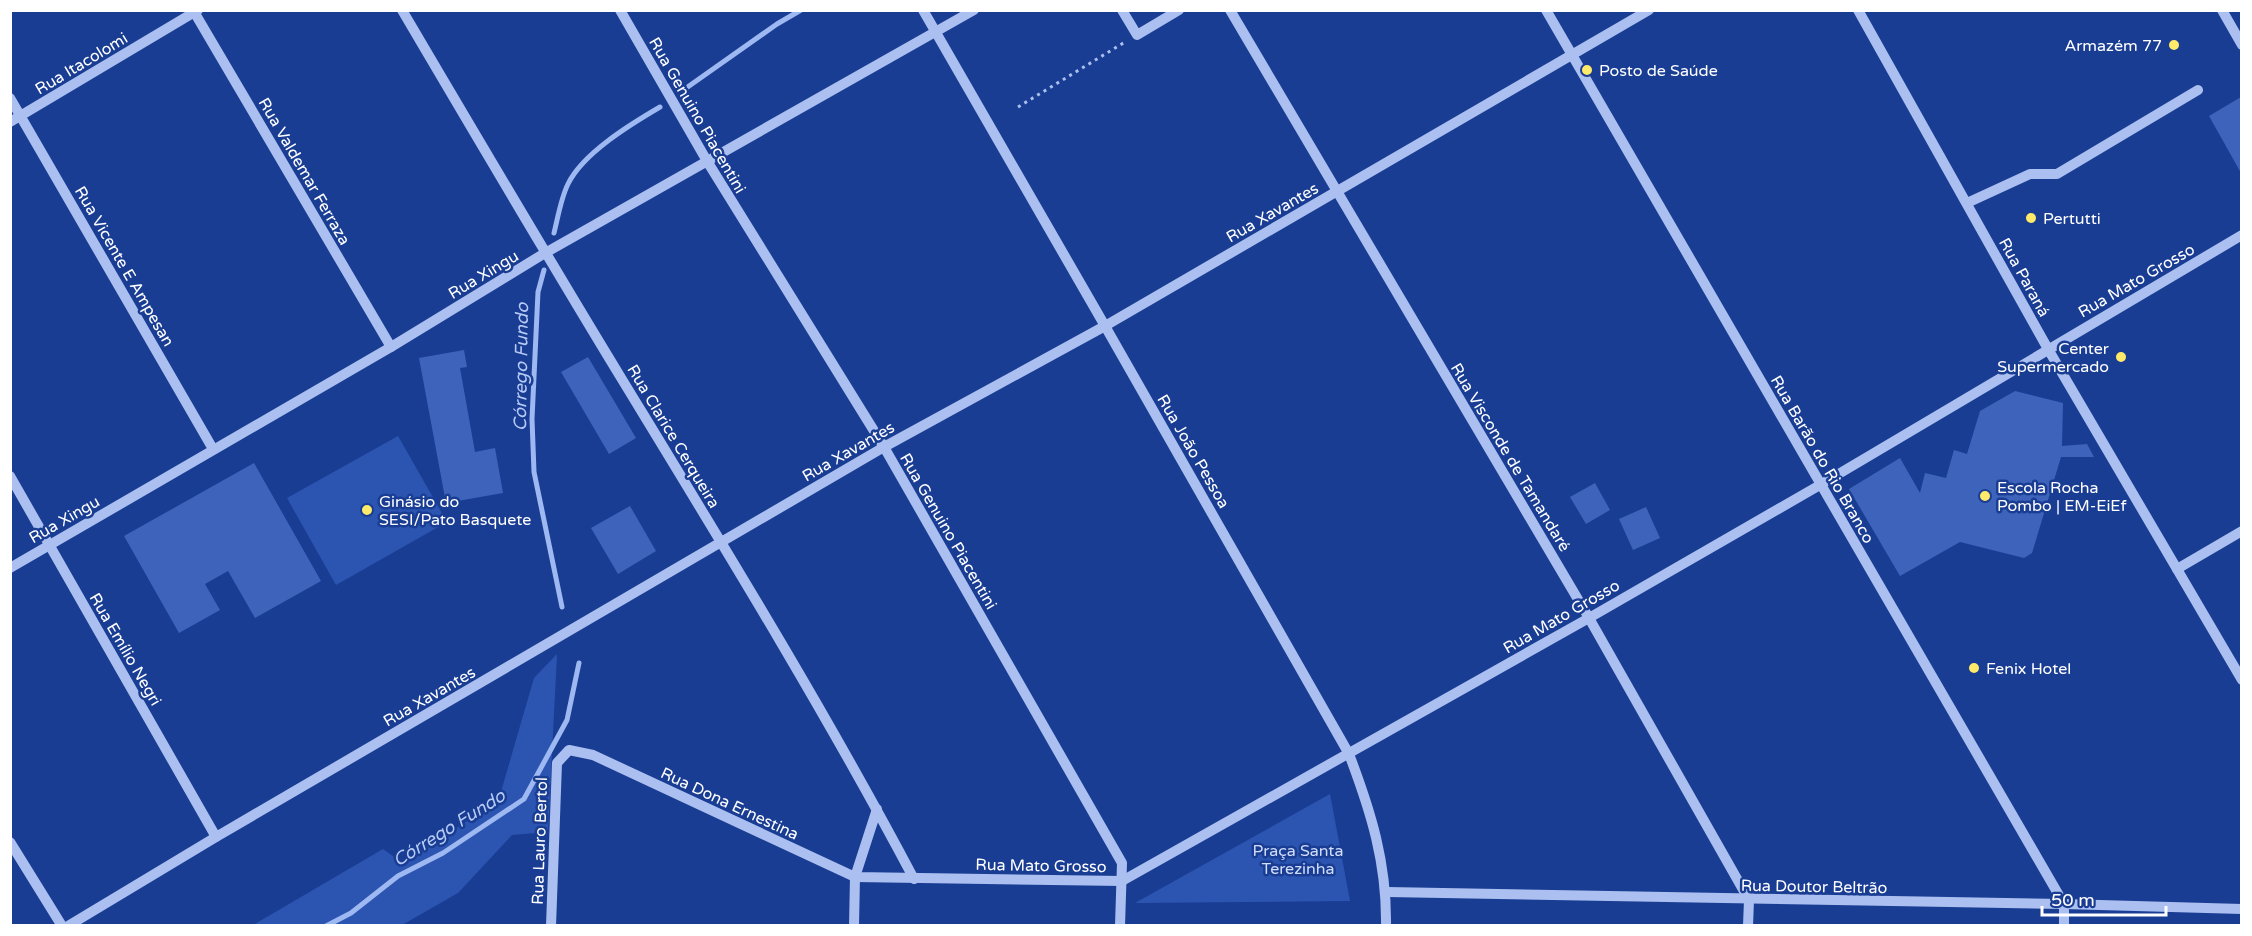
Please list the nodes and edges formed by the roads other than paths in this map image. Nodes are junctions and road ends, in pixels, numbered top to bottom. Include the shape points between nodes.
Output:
1 (402, 10) edge
2 (620, 10) edge
3 (922, 10) edge
4 (974, 10) edge
5 (1122, 10) edge
6 (1179, 10) edge
7 (1230, 10) edge
8 (1546, 10) edge
9 (1649, 10) edge
10 (1858, 10) edge
11 (2222, 10) edge
12 (195, 11) edge
13 (935, 32) junction
14 (2241, 45) edge
15 (1572, 56) junction
16 (2198, 90) dead end
17 (10, 98) edge
18 (21, 116) junction
19 (10, 122) edge
20 (707, 161) junction
21 (1338, 192) junction
22 (1967, 203) junction
23 (2241, 235) edge
24 (545, 253) junction
25 (1105, 326) junction
26 (391, 347) junction
27 (2049, 349) junction
28 (884, 447) junction
29 (213, 449) junction
30 (10, 476) edge
31 (1820, 485) junction
32 (2241, 531) edge
33 (721, 543) junction
34 (50, 545) junction
35 (10, 568) edge
36 (2177, 569) junction
37 (1589, 618) junction
38 (2241, 680) edge
39 (1349, 754) junction
40 (593, 755) joint
41 (877, 809) junction
42 (216, 837) junction
43 (10, 842) edge
44 (855, 877) junction
45 (914, 879) junction
46 (1122, 881) junction
47 (1386, 892) junction
48 (1749, 900) junction
49 (2064, 904) junction
50 (2241, 909) edge
51 (62, 926) edge
52 (68, 926) edge
53 (552, 926) edge
54 (854, 926) edge
55 (1120, 926) edge
56 (1386, 926) edge
57 (1748, 926) edge
58 (2064, 926) edge

1 - 24 street, Rua Clarice Cerqueira
2 - 20 street, Rua Genuino Piacentini
3 - 13 street, Rua João Pessoa
4 - 13 street, Rua Xingu
5 - 6 street via 1137,35
7 - 21 street, Rua Visconde de Tamandaré
8 - 15 street, Rua Barão do Rio Branco
9 - 15 street, Rua Xavantes
10 - 22 street, Rua Paraná
11 - 14 street
12 - 18 street, Rua Itacolomi
12 - 26 street, Rua Valdemar Ferraza
13 - 20 street, Rua Xingu
13 - 25 street, Rua João Pessoa
15 - 21 street, Rua Xavantes
15 - 31 street, Rua Barão do Rio Branco
16 - 22 street via 2057,174 2030,174
17 - 18 street, Rua Vicente E Ampesan
18 - 19 street, Rua Itacolomi
18 - 29 street, Rua Vicente E Ampesan
20 - 24 street, Rua Xingu
20 - 28 street, Rua Genuino Piacentini
21 - 25 street, Rua Xavantes
21 - 37 street, Rua Visconde de Tamandaré
22 - 27 street, Rua Paraná
23 - 27 street, Rua Mato Grosso
24 - 26 street, Rua Xingu
24 - 33 street, Rua Clarice Cerqueira
25 - 28 street, Rua Xavantes
25 - 39 street, Rua João Pessoa
26 - 29 street, Rua Xingu
27 - 31 street, Rua Mato Grosso
27 - 36 street, Rua Paraná
28 - 33 street, Rua Xavantes
28 - 46 street, Rua Genuino Piacentini via 1122,863
29 - 34 street, Rua Xingu
30 - 34 street, Rua Emílio Negri
31 - 37 street, Rua Mato Grosso
31 - 49 street, Rua Barão do Rio Branco
32 - 36 street
33 - 41 street, Rua Clarice Cerqueira
33 - 42 street, Rua Xavantes
34 - 35 street, Rua Xingu
34 - 42 street, Rua Emílio Negri
36 - 38 street, Rua Paraná
37 - 39 street, Rua Mato Grosso
37 - 48 street, Rua Visconde de Tamandaré
39 - 46 street, Rua Mato Grosso
39 - 47 street, Rua João Pessoa via 1378,842
40 - 44 street, Rua Dona Ernestina
40 - 53 street, Rua Lauro Bertol via 569,750 557,763
41 - 44 street
41 - 45 street, Rua Clarice Cerqueira
42 - 52 street, Rua Xavantes
43 - 51 street
44 - 45 street, Rua Mato Grosso
44 - 54 street
45 - 46 street, Rua Mato Grosso
46 - 55 street, Rua Genuino Piacentini
47 - 48 street, Rua Doutor Beltrão
47 - 56 street, Rua João Pessoa
48 - 49 street, Rua Doutor Beltrão
48 - 57 street
49 - 50 street, Rua Doutor Beltrão
49 - 58 street

